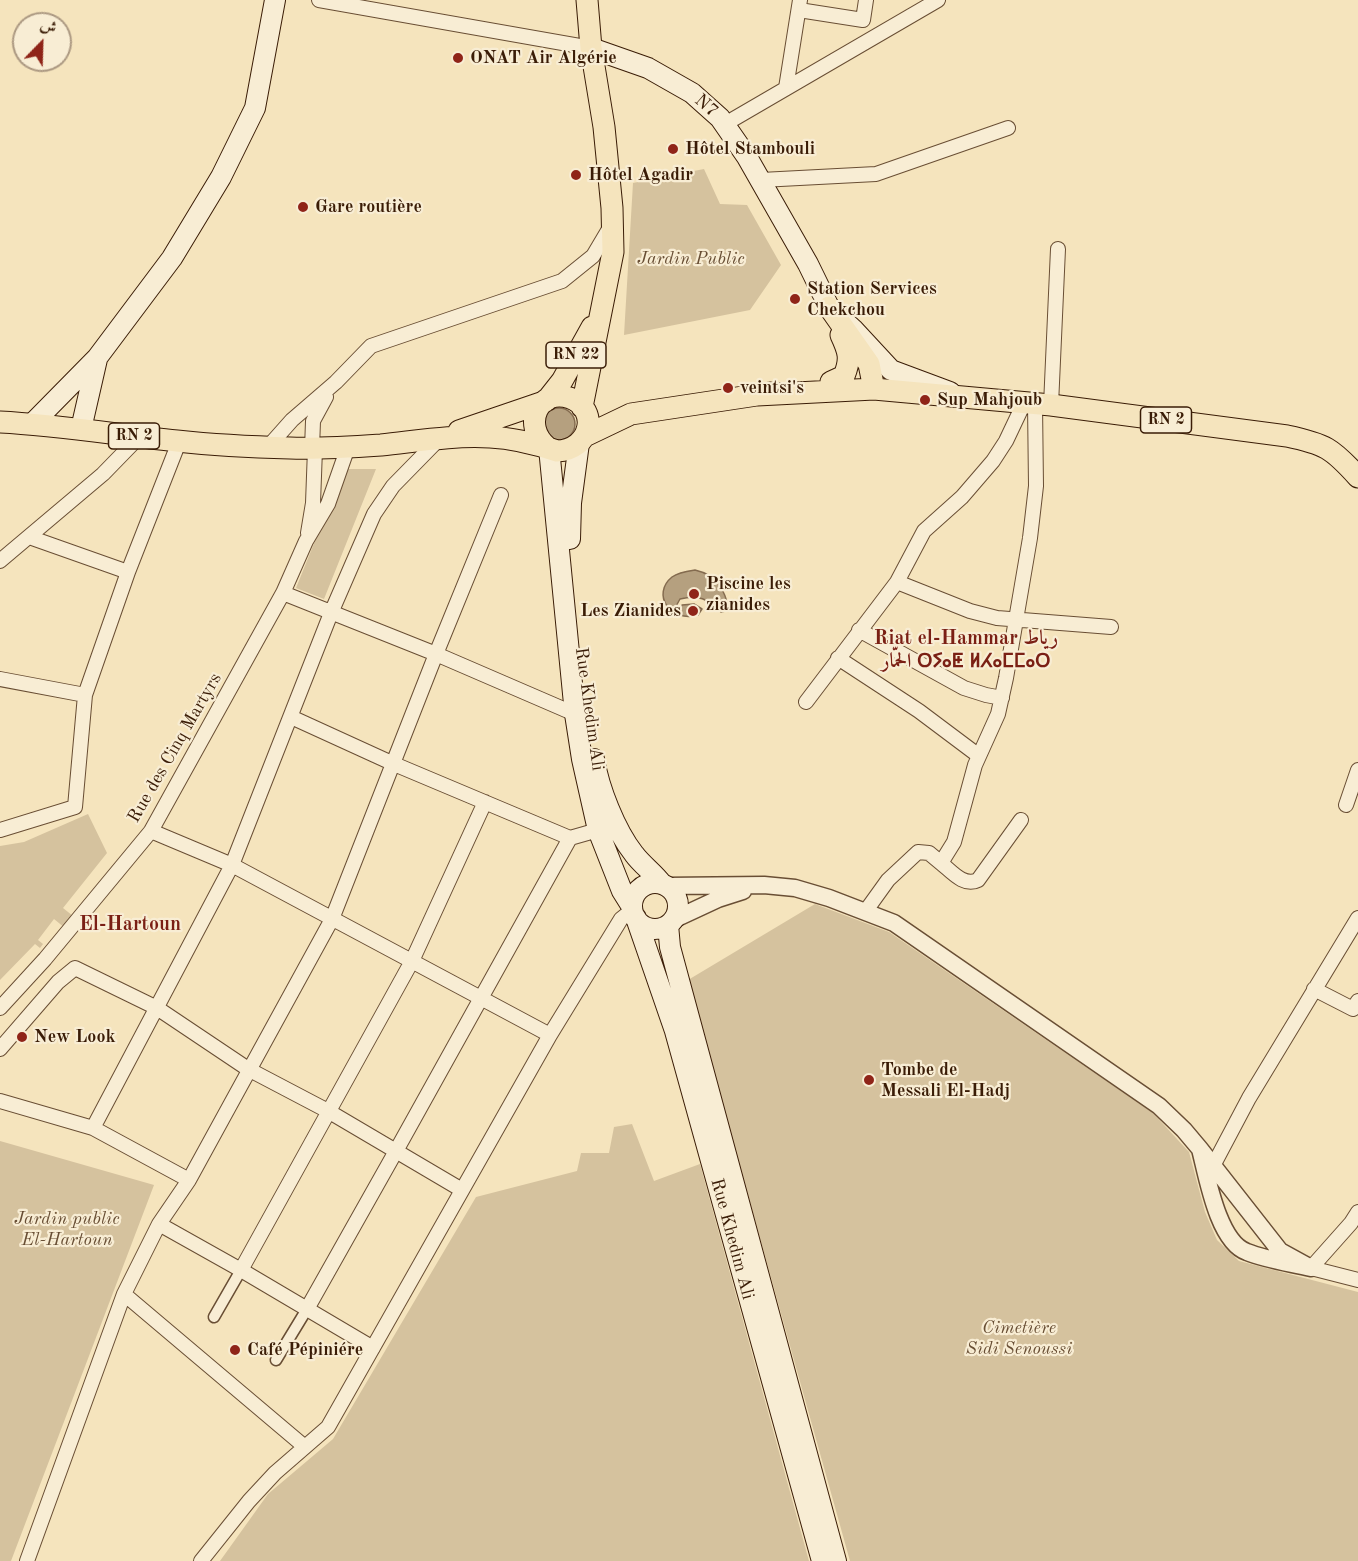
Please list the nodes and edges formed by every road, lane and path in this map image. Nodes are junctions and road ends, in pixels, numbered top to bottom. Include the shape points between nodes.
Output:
1 (275, 0) edge
2 (319, 0) edge
3 (587, 0) edge
4 (866, 0) edge
5 (938, 0) edge
6 (800, 5) edge
7 (863, 20) junction
8 (873, 38) junction
9 (591, 48) junction
10 (786, 88) junction
11 (724, 124) junction
12 (1008, 128) dead end
13 (761, 180) junction
14 (612, 223) junction
15 (1058, 249) dead end
16 (603, 308) junction
17 (829, 308) junction
18 (97, 358) junction
19 (336, 382) junction
20 (831, 382) junction
21 (873, 385) junction
22 (757, 395) junction
23 (961, 397) junction
24 (545, 401) junction
25 (1037, 404) junction
26 (583, 408) junction
27 (631, 414) junction
28 (0, 422) edge
29 (32, 423) junction
30 (81, 429) junction
31 (442, 436) junction
32 (139, 437) junction
33 (582, 440) junction
34 (179, 442) junction
35 (268, 447) junction
36 (348, 447) junction
37 (548, 448) junction
38 (314, 449) junction
39 (1358, 477) edge
40 (501, 495) dead end
41 (29, 537) junction
42 (306, 541) junction
43 (0, 561) edge
44 (128, 572) junction
45 (897, 582) junction
46 (283, 593) junction
47 (331, 613) junction
48 (1015, 620) junction
49 (1111, 627) dead end
50 (859, 630) junction
51 (436, 654) junction
52 (838, 658) junction
53 (0, 679) edge
54 (86, 695) junction
55 (1002, 698) junction
56 (806, 702) dead end
57 (575, 714) junction
58 (291, 717) junction
59 (979, 756) junction
60 (394, 764) junction
61 (1358, 770) edge
62 (485, 802) junction
63 (1346, 805) dead end
64 (1021, 820) dead end
65 (0, 830) edge
66 (598, 830) junction
67 (151, 831) junction
68 (570, 838) junction
69 (941, 863) junction
70 (232, 865) junction
71 (664, 885) junction
72 (764, 885) junction
73 (631, 907) junction
74 (865, 912) junction
75 (1358, 918) edge
76 (332, 919) junction
77 (671, 922) junction
78 (412, 961) junction
79 (1314, 990) junction
80 (480, 997) junction
81 (1358, 1001) edge
82 (0, 1008) edge
83 (157, 1008) junction
84 (550, 1035) junction
85 (0, 1049) edge
86 (248, 1069) junction
87 (0, 1101) edge
88 (328, 1112) junction
89 (93, 1128) junction
90 (1200, 1149) junction
91 (396, 1151) junction
92 (1213, 1166) junction
93 (189, 1180) junction
94 (462, 1190) junction
95 (1358, 1212) edge
96 (159, 1224) junction
97 (1311, 1268) junction
98 (241, 1270) junction
99 (1358, 1280) edge
100 (124, 1294) junction
101 (307, 1309) junction
102 (214, 1317) dead end
103 (373, 1348) junction
104 (276, 1360) dead end
105 (305, 1447) junction
106 (27, 1561) edge
107 (201, 1561) edge
108 (822, 1561) edge
109 (836, 1561) edge

1 - 18 main road via 255,108 231,157 172,258
2 - 9 street
3 - 9 main road, RN 22
4 - 7 street
5 - 8 street
6 - 7 street
6 - 10 street
7 - 8 street
8 - 10 street
9 - 11 main road, N7 via 648,68 692,93
9 - 14 main road, RN 22 via 604,127
10 - 11 street
11 - 13 main road, N7
12 - 13 street via 876,174
13 - 17 main road, N7
14 - 16 main road, RN 22 via 613,252
14 - 19 street via 593,256 562,281 371,346
15 - 25 street
16 - 24 main road, RN 22 via 562,381
16 - 26 main road, RN 22
17 - 20 main road via 850,353 844,376
17 - 21 main road via 869,364
17 - 23 main road via 891,370
18 - 29 main road
18 - 30 main road
19 - 35 street
19 - 38 street via 313,421
20 - 21 main road, RN 2
20 - 22 main road, RN 2
21 - 22 main road, RN 2
21 - 23 main road, RN 2
22 - 27 main road, RN 2
23 - 25 main road, RN 2
24 - 26 main road via 569,398
24 - 31 main road, RN 2
24 - 37 main road via 533,425 535,434
25 - 39 main road, RN 2 via 1314,442 1336,453
25 - 45 street via 962,497 924,531
25 - 48 street via 1036,486
26 - 27 main road, RN 2
26 - 33 main road via 588,427
27 - 33 main road, RN 2
28 - 29 main road, RN 2
29 - 30 main road, RN 2
30 - 32 main road, RN 2
31 - 36 main road, RN 2
31 - 37 main road, RN 2 via 492,437
31 - 47 street via 380,504
32 - 34 main road, RN 2
32 - 41 street via 103,474
33 - 37 main road via 565,450
33 - 71 main road, Rue Khedim Ali via 571,503 570,547 584,696 596,768 624,839
34 - 35 main road, RN 2
34 - 44 street
35 - 38 main road, RN 2
36 - 38 main road, RN 2
36 - 42 street via 328,504
37 - 57 main road, Rue Khedim Ali
38 - 42 street via 313,497
40 - 51 street
41 - 43 street
41 - 44 street
42 - 46 street, Rue des Cinq Martyrs
44 - 54 street
45 - 48 street via 970,611
45 - 50 street
46 - 47 street
46 - 67 street, Rue des Cinq Martyrs
47 - 51 street
47 - 58 street
48 - 49 street
48 - 55 street
50 - 52 street
50 - 55 street via 964,688
51 - 57 street
51 - 60 street
52 - 56 street
52 - 59 street
53 - 54 street
54 - 65 street via 75,807
55 - 59 street
57 - 66 main road, Rue Khedim Ali
58 - 60 street
58 - 70 street
59 - 69 street via 954,842
60 - 62 street
60 - 76 street
61 - 63 street
62 - 68 street
62 - 78 street
64 - 69 street via 978,880 965,881
66 - 68 street
66 - 73 main road, Rue Khedim Ali
67 - 70 street
67 - 82 street, Rue des Cinq Martyrs
68 - 80 street
69 - 74 street via 929,853 918,852 888,880
70 - 76 street
70 - 83 street
71 - 72 street
71 - 73 main road via 652,883 641,888
71 - 77 main road via 676,897 678,912
72 - 74 street via 795,888
72 - 77 street via 718,899
73 - 77 main road via 645,927
73 - 84 street
73 - 108 main road, Rue Khedim Ali via 675,1031
74 - 90 street via 894,923 1159,1106
75 - 79 street
76 - 78 street
76 - 86 street
77 - 109 main road, Rue Khedim Ali via 670,947
78 - 80 street
78 - 88 street
79 - 81 street via 1353,1009
79 - 92 street
80 - 84 street
80 - 91 street
83 - 85 street via 75,968
83 - 86 street
83 - 89 street
84 - 94 street
86 - 88 street
86 - 93 street
87 - 89 street
88 - 91 street
88 - 98 street
89 - 93 street
90 - 92 street
90 - 97 street via 1226,1234 1245,1252
91 - 94 street
91 - 101 street
92 - 97 street via 1280,1251
93 - 96 street
94 - 103 street
95 - 97 street
96 - 98 street
96 - 100 street
97 - 99 street
98 - 101 street
98 - 102 street
100 - 105 street
100 - 106 street
101 - 103 street
101 - 104 street
103 - 105 street via 328,1427
105 - 107 street via 249,1501

